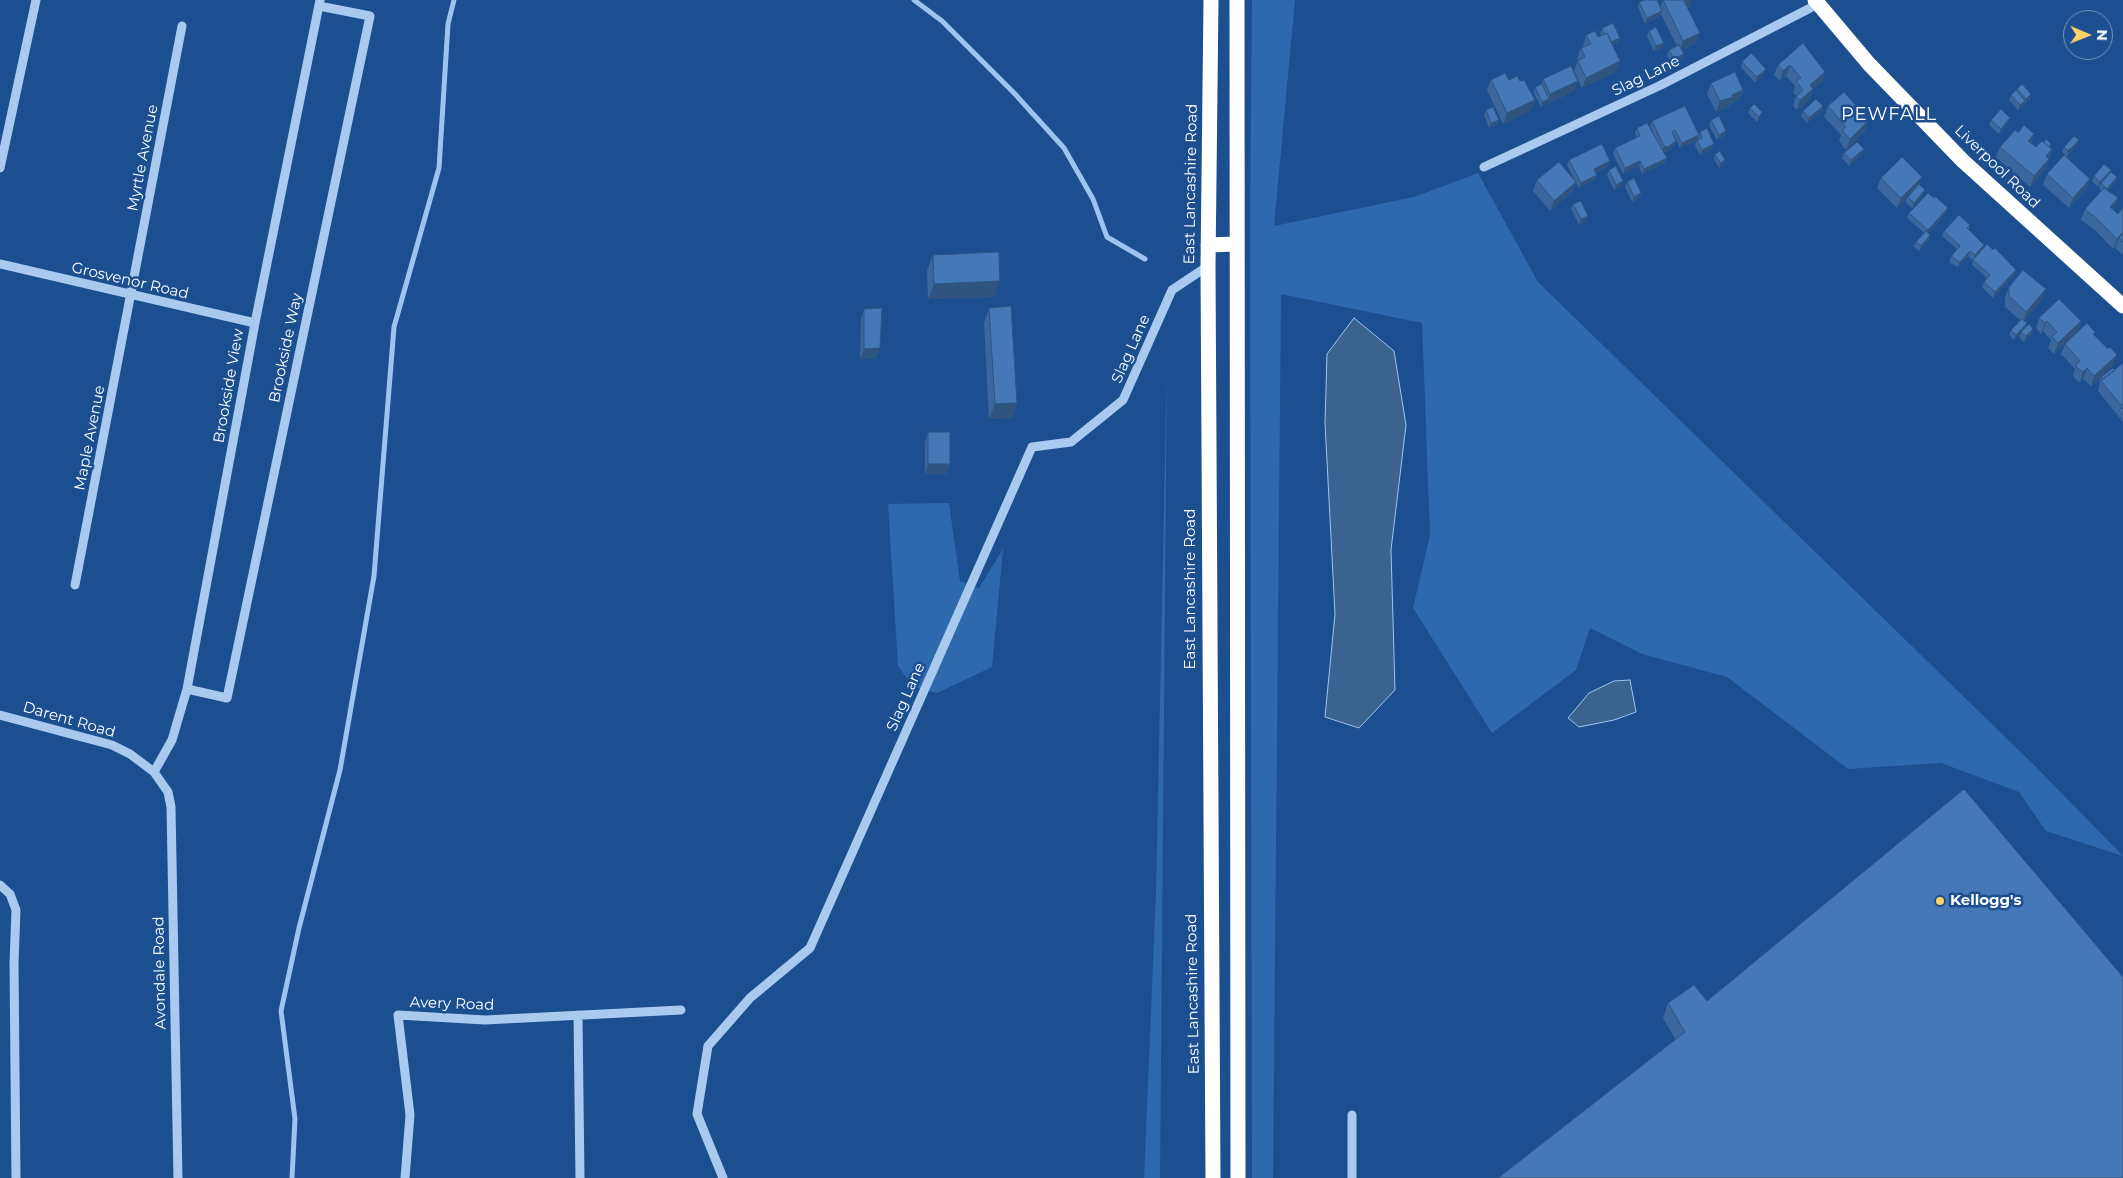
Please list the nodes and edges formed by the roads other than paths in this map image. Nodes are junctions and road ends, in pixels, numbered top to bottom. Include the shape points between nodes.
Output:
1 (36, 0) edge
2 (1211, 0) edge
3 (1237, 0) edge
4 (1817, 2) edge
5 (320, 3) edge
6 (182, 26) dead end
7 (1484, 167) dead end
8 (0, 168) edge
9 (1236, 244) junction
10 (1208, 245) junction
11 (0, 264) edge
12 (1208, 266) junction
13 (131, 296) junction
14 (2123, 306) edge
15 (254, 323) junction
16 (75, 585) dead end
17 (187, 689) junction
18 (0, 715) edge
19 (154, 772) junction
20 (0, 885) edge
21 (682, 1010) dead end
22 (578, 1015) junction
23 (1352, 1115) dead end
24 (16, 1178) edge
25 (178, 1178) edge
26 (405, 1178) edge
27 (580, 1178) edge
28 (723, 1178) edge
29 (1213, 1178) edge
30 (1238, 1178) edge
31 (1352, 1178) edge

1 - 8 street
2 - 10 highway, East Lancashire Road
3 - 9 highway
4 - 7 street, Slag Lane via 1644,93
4 - 14 highway, Liverpool Road via 1870,64 1963,161
5 - 15 street, Brookside View
5 - 17 street, Brookside Way via 370,16 227,698
6 - 13 street, Myrtle Avenue
9 - 10 highway
9 - 30 highway
10 - 12 highway, East Lancashire Road
11 - 13 street, Grosvenor Road
12 - 28 street, Slag Lane via 1172,290 1123,400 1071,442 1032,447 810,948 750,998 708,1046 697,1114
12 - 29 highway, East Lancashire Road
13 - 15 street, Grosvenor Road
13 - 16 street, Maple Avenue
15 - 17 street, Brookside View
17 - 19 street, Brookside View via 172,740
18 - 19 street, Darent Road via 112,745
19 - 25 street, Avondale Road via 168,792 171,806
20 - 24 street via 10,894 16,910
21 - 22 street, Avery Road
22 - 26 street, Avery Road via 486,1020 398,1015 410,1115
22 - 27 street
23 - 31 street

